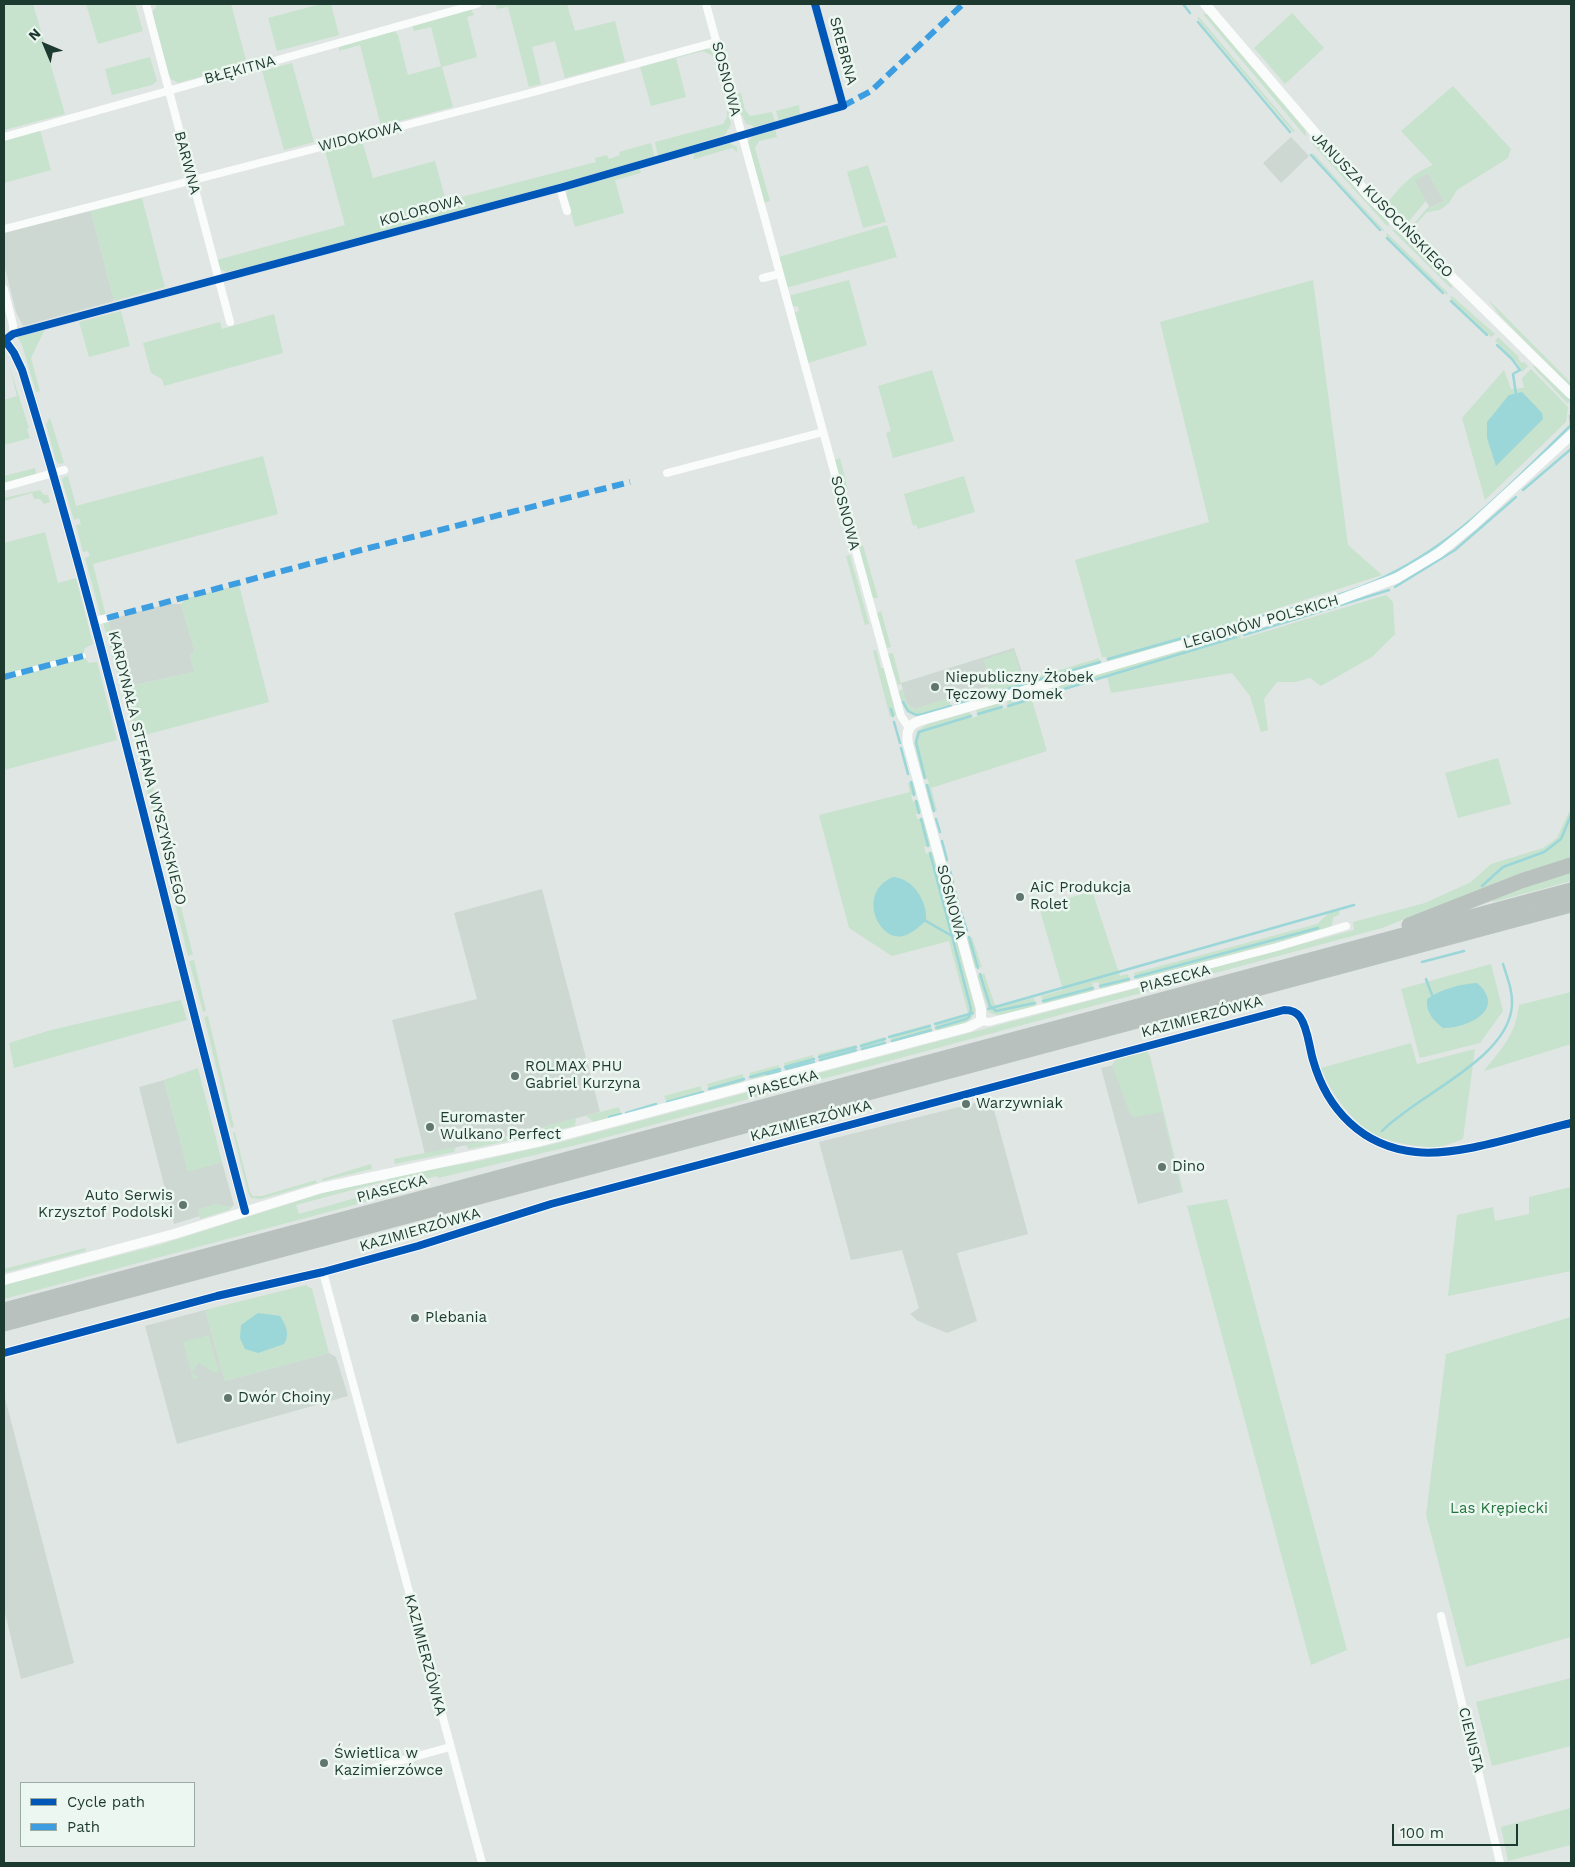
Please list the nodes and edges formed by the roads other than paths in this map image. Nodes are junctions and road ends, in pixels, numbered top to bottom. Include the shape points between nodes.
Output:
1 (146, 4) edge
2 (477, 4) edge
3 (706, 4) edge
4 (816, 4) edge
5 (1205, 4) edge
6 (716, 42) junction
7 (168, 89) junction
8 (843, 106) joint
9 (741, 135) junction
10 (4, 137) edge
11 (192, 180) junction
12 (560, 188) junction
13 (566, 210) dead end
14 (4, 229) edge
15 (779, 274) junction
16 (218, 278) junction
17 (764, 278) dead end
18 (4, 289) edge
19 (230, 322) dead end
20 (7, 338) edge
21 (1571, 394) edge
22 (822, 432) junction
23 (1571, 435) edge
24 (64, 470) dead end
25 (668, 473) dead end
26 (53, 474) junction
27 (4, 488) edge
28 (107, 618) dead end
29 (95, 621) junction
30 (83, 656) dead end
31 (4, 677) edge
32 (909, 728) junction
33 (1571, 865) edge
34 (1571, 890) edge
35 (1571, 905) edge
36 (1346, 926) dead end
37 (1322, 957) junction
38 (981, 1021) junction
39 (1571, 1122) edge
40 (245, 1211) junction
41 (323, 1272) junction
42 (4, 1280) edge
43 (4, 1310) edge
44 (4, 1324) edge
45 (4, 1353) edge
46 (1441, 1616) dead end
47 (450, 1748) junction
48 (345, 1776) dead end
49 (482, 1863) edge
50 (1500, 1863) edge

1 - 7 street, BARWNA
2 - 7 street, BŁĘKITNA
3 - 6 street, SOSNOWA
4 - 8 street, SREBRNA
5 - 21 street, JANUSZA KUSOCIŃSKIEGO via 1369,196
6 - 9 street, SOSNOWA
6 - 11 street, WIDOKOWA
7 - 10 street, BŁĘKITNA
7 - 11 street, BARWNA
8 - 9 street, KOLOROWA
9 - 12 street, KOLOROWA
9 - 15 street, SOSNOWA
11 - 14 street, WIDOKOWA
11 - 16 street, BARWNA
12 - 13 street
12 - 16 street, KOLOROWA
15 - 17 street
15 - 22 street, SOSNOWA
16 - 19 street, BARWNA
16 - 20 street, KOLOROWA
18 - 20 street via 13,325
20 - 26 street, KARDYNAŁA STEFANA WYSZYŃSKIEGO via 22,370
22 - 25 street
22 - 32 street, SOSNOWA via 901,716
23 - 32 street, LEGIONÓW POLSKICH via 1455,541 1430,559 1381,585 1339,600 919,721
24 - 26 street
26 - 27 street
26 - 29 street, KARDYNAŁA STEFANA WYSZYŃSKIEGO
28 - 29 street
29 - 40 street, KARDYNAŁA STEFANA WYSZYŃSKIEGO
30 - 31 street
32 - 38 street, SOSNOWA via 908,744 981,1009
33 - 37 highway
34 - 37 highway, PIASECKA
35 - 44 highway, PIASECKA
36 - 38 street via 1143,983 989,1022
37 - 43 highway, PIASECKA
38 - 40 street via 860,1057 550,1139 347,1181
39 - 41 street, KAZIMIERZÓWKA via 1442,1153 1410,1152 1380,1144 1356,1130 1334,1107 1320,1082 1301,1018 1290,1010 551,1204
40 - 42 street
41 - 45 street via 217,1296
41 - 47 street, KAZIMIERZÓWKA
46 - 50 street, CIENISTA
47 - 48 street
47 - 49 street, KAZIMIERZÓWKA

